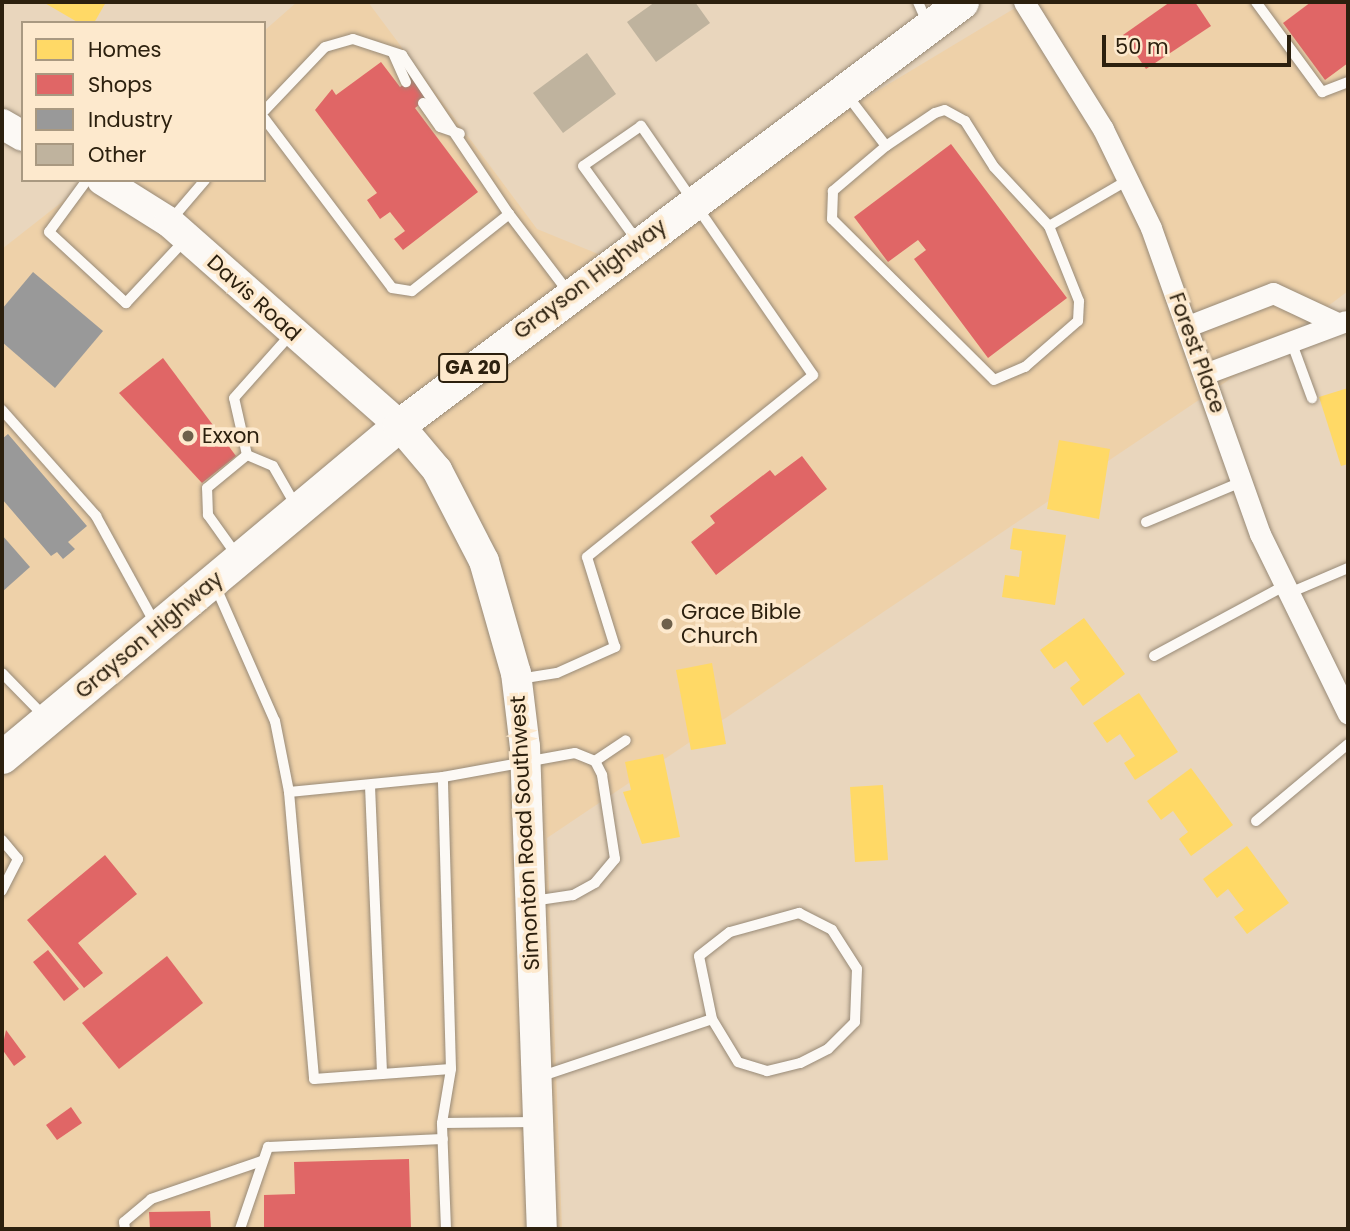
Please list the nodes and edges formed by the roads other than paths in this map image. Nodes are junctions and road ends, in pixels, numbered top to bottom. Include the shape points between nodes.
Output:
1 (962, 2) edge
2 (1024, 2) edge
3 (1256, 2) edge
4 (924, 15) edge
5 (393, 53) junction
6 (406, 82) dead end
7 (1348, 82) edge
8 (844, 89) junction
9 (422, 103) dead end
10 (266, 109) edge
11 (266, 121) edge
12 (2, 124) edge
13 (460, 134) junction
14 (21, 135) edge
15 (886, 146) junction
16 (1128, 180) junction
17 (86, 182) edge
18 (105, 182) edge
19 (204, 182) edge
20 (696, 199) junction
21 (509, 214) junction
22 (1049, 226) junction
23 (178, 230) junction
24 (638, 242) junction
25 (569, 293) junction
26 (1343, 321) edge
27 (1188, 326) junction
28 (292, 331) junction
29 (1291, 341) junction
30 (1207, 373) junction
31 (1311, 398) dead end
32 (2, 410) edge
33 (399, 425) junction
34 (247, 455) junction
35 (1241, 482) junction
36 (298, 510) junction
37 (1146, 522) dead end
38 (239, 559) junction
39 (1348, 568) edge
40 (213, 581) junction
41 (1284, 591) junction
42 (157, 627) junction
43 (1154, 656) dead end
44 (2, 673) edge
45 (517, 679) junction
46 (1348, 714) edge
47 (47, 719) junction
48 (626, 740) dead end
49 (1348, 744) edge
50 (2, 757) edge
51 (525, 761) junction
52 (595, 761) junction
53 (443, 777) junction
54 (370, 786) junction
55 (289, 792) junction
56 (1256, 821) dead end
57 (2, 840) edge
58 (2, 891) edge
59 (530, 901) junction
60 (712, 1019) junction
61 (451, 1069) junction
62 (382, 1074) junction
63 (536, 1077) junction
64 (538, 1122) junction
65 (442, 1123) junction
66 (443, 1139) junction
67 (262, 1161) junction
68 (125, 1229) edge
69 (240, 1229) edge
70 (446, 1229) edge
71 (542, 1229) edge

1 - 4 main road, Grayson Highway / GA 20
2 - 16 street, Forest Place
3 - 7 lane via 1322,92
4 - 8 main road, Grayson Highway / GA 20
5 - 6 lane
5 - 10 lane via 353,39 325,47
5 - 13 lane via 402,55
8 - 15 lane
8 - 20 main road, Grayson Highway / GA 20
9 - 13 lane via 440,127
11 - 21 lane via 392,288 412,292
12 - 14 street
13 - 21 lane
15 - 22 lane via 935,113 954,114
15 - 22 lane via 833,191 832,219 994,380 1025,368 1078,321 1079,301
16 - 22 lane
16 - 27 street, Forest Place
17 - 23 lane via 49,232 126,303
18 - 23 street, Davis Road
19 - 23 lane
20 - 24 main road, Grayson Highway / GA 20
20 - 24 lane via 641,126 583,166
20 - 45 lane via 813,375 587,557 615,647 557,673
21 - 25 lane
23 - 28 street, Davis Road
24 - 25 main road, Grayson Highway / GA 20
25 - 33 main road, Grayson Highway / GA 20
26 - 27 street via 1273,293
26 - 29 street
27 - 30 street, Forest Place
28 - 33 street, Davis Road
28 - 34 lane via 234,398
29 - 30 street
29 - 31 lane
30 - 35 street, Forest Place
32 - 42 lane via 96,516
33 - 36 main road, Grayson Highway / GA 20
33 - 45 street, Simonton Road Southwest via 437,470 470,530 496,593
34 - 36 lane via 273,466
34 - 38 lane via 207,488 208,515
35 - 37 lane
35 - 41 street, Forest Place
36 - 38 main road, Grayson Highway / GA 20
38 - 40 main road, Grayson Highway / GA 20
39 - 41 lane
40 - 42 main road, Grayson Highway / GA 20
40 - 55 lane via 275,721
41 - 43 lane
41 - 46 street, Forest Place
42 - 47 main road, Grayson Highway / GA 20
44 - 47 lane
45 - 51 street, Simonton Road Southwest
47 - 50 main road, Grayson Highway / GA 20
48 - 52 lane
49 - 56 lane
51 - 52 lane via 575,753
51 - 53 lane
51 - 59 street, Simonton Road Southwest
52 - 59 lane via 615,859 595,883 573,895
53 - 54 lane
53 - 61 lane
54 - 55 lane
54 - 62 lane
55 - 62 lane via 314,1079
57 - 58 lane via 18,859
59 - 63 street, Simonton Road Southwest
60 - 60 lane via 699,956 730,932 799,913 832,930 857,970 855,1022 828,1049 800,1063 767,1071 738,1062
60 - 63 lane
61 - 62 lane
61 - 65 lane
63 - 64 street, Simonton Road Southwest
64 - 65 lane
64 - 71 street, Simonton Road Southwest
65 - 66 lane
66 - 67 lane via 268,1147
66 - 70 lane
67 - 68 lane via 151,1199 124,1222
67 - 69 lane

